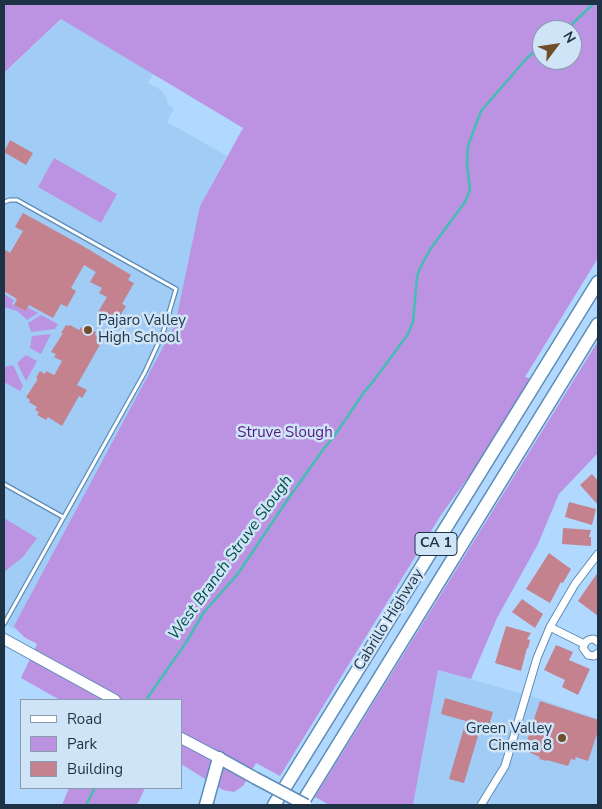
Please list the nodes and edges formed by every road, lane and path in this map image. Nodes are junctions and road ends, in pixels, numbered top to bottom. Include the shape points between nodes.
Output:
1 (4, 202) edge
2 (598, 282) edge
3 (598, 324) edge
4 (4, 484) edge
5 (63, 517) junction
6 (598, 554) edge
7 (4, 624) edge
8 (550, 627) junction
9 (4, 639) edge
10 (598, 642) edge
11 (584, 644) junction
12 (598, 653) edge
13 (113, 699) edge
14 (182, 739) edge
15 (219, 758) junction
16 (206, 805) edge
17 (274, 805) edge
18 (301, 805) edge
19 (306, 805) edge
20 (481, 805) edge

1 - 5 lane via 17,200 176,289 151,361
2 - 17 highway, Cabrillo Highway / CA 1
3 - 18 highway, Cabrillo Highway / CA 1
4 - 5 lane
5 - 7 lane
6 - 8 street via 575,584
8 - 11 street
8 - 20 street via 535,663 505,766
9 - 13 street
10 - 11 street via 590,639
11 - 12 street via 586,654
14 - 15 street
15 - 16 highway
15 - 19 main road, bridge

